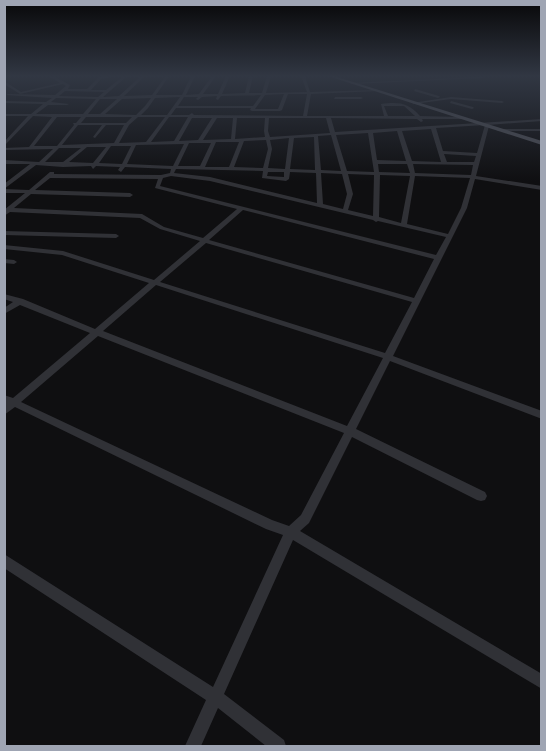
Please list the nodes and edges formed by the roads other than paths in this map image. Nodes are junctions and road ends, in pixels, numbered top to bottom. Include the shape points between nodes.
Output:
1 (37, 111) edge
2 (86, 111) edge
3 (107, 111) edge
4 (140, 111) edge
5 (170, 111) edge
6 (193, 111) edge
7 (227, 111) edge
8 (251, 111) edge
9 (306, 111) edge
10 (336, 111) edge
11 (363, 111) edge
12 (384, 111) edge
13 (414, 111) edge
14 (439, 111) edge
15 (32, 115) junction
16 (56, 115) junction
17 (82, 115) junction
18 (101, 116) junction
19 (133, 116) junction
20 (166, 116) junction
21 (6, 117) edge
22 (190, 117) junction
23 (215, 117) junction
24 (226, 117) junction
25 (267, 117) junction
26 (297, 117) junction
27 (305, 117) junction
28 (328, 117) junction
29 (337, 117) junction
30 (364, 117) junction
31 (376, 117) junction
32 (386, 117) junction
33 (419, 117) junction
34 (235, 118) junction
35 (249, 118) junction
36 (461, 118) junction
37 (542, 120) edge
38 (75, 124) junction
39 (105, 124) junction
40 (127, 124) junction
41 (483, 125) junction
42 (433, 127) junction
43 (426, 128) junction
44 (399, 129) junction
45 (382, 130) junction
46 (499, 130) junction
47 (542, 130) edge
48 (370, 131) junction
49 (331, 134) junction
50 (316, 135) junction
51 (295, 136) junction
52 (95, 137) dead end
53 (270, 138) junction
54 (233, 140) junction
55 (242, 140) junction
56 (200, 141) junction
57 (214, 141) junction
58 (148, 142) junction
59 (176, 142) junction
60 (187, 142) junction
61 (135, 143) junction
62 (542, 143) edge
63 (113, 144) junction
64 (4, 145) edge
65 (86, 146) junction
66 (58, 147) junction
67 (28, 148) junction
68 (4, 149) edge
69 (442, 152) junction
70 (477, 159) junction
71 (408, 161) junction
72 (8, 162) edge
73 (375, 162) junction
74 (444, 162) junction
75 (37, 163) junction
76 (63, 165) junction
77 (94, 165) junction
78 (123, 165) junction
79 (4, 167) edge
80 (175, 167) junction
81 (202, 168) junction
82 (231, 169) junction
83 (264, 170) junction
84 (286, 171) junction
85 (319, 171) junction
86 (344, 172) junction
87 (377, 173) junction
88 (171, 174) junction
89 (413, 174) junction
90 (48, 176) junction
91 (87, 177) junction
92 (118, 177) junction
93 (161, 177) junction
94 (474, 177) junction
95 (542, 188) edge
96 (4, 189) edge
97 (29, 193) junction
98 (130, 195) dead end
99 (320, 206) junction
100 (8, 209) edge
101 (241, 209) junction
102 (345, 212) junction
103 (376, 220) junction
104 (404, 226) junction
105 (4, 233) edge
106 (116, 236) dead end
107 (449, 236) junction
108 (205, 240) junction
109 (4, 247) edge
110 (438, 258) junction
111 (4, 261) edge
112 (14, 262) dead end
113 (154, 282) junction
114 (4, 296) edge
115 (20, 301) junction
116 (416, 301) junction
117 (4, 312) edge
118 (95, 332) junction
119 (388, 357) junction
120 (4, 398) edge
121 (14, 402) junction
122 (4, 411) edge
123 (542, 415) edge
124 (350, 431) junction
125 (481, 496) dead end
126 (291, 532) junction
127 (4, 560) edge
128 (542, 682) edge
129 (217, 698) junction
130 (194, 747) edge
131 (278, 747) edge

1 - 15 street
2 - 17 street
3 - 18 street
4 - 19 street
5 - 20 street
6 - 22 street
7 - 24 street
8 - 35 street
9 - 27 street
10 - 29 street
11 - 30 street
12 - 32 street
13 - 33 street
14 - 36 main road
15 - 16 street
15 - 21 street
15 - 64 street
16 - 17 street
16 - 67 street
17 - 18 street
17 - 38 street
18 - 19 street
19 - 20 street
19 - 40 street
20 - 22 street
20 - 58 street
22 - 23 street
22 - 59 street
23 - 24 street
23 - 56 street
24 - 34 street
25 - 26 street
25 - 35 street
25 - 53 street
26 - 27 street
26 - 51 street
27 - 28 street
28 - 29 street
28 - 49 street
29 - 30 street
30 - 31 street
31 - 32 street
31 - 45 street
32 - 33 street
33 - 36 street
33 - 43 street
34 - 35 street
34 - 54 street
36 - 41 main road
37 - 41 street
38 - 39 street
38 - 66 street
39 - 40 street
39 - 52 street
40 - 63 street
41 - 42 street
41 - 46 main road
41 - 70 street
42 - 43 street
42 - 69 street
43 - 44 street
44 - 45 street
44 - 71 street
45 - 48 street
46 - 47 street
46 - 62 main road
48 - 49 street
48 - 73 street
49 - 50 street
49 - 86 street
50 - 51 street
50 - 85 street
51 - 53 street
51 - 84 street
53 - 55 street
53 - 83 street
54 - 55 street
54 - 57 street
55 - 82 street
56 - 57 street
56 - 60 street
57 - 81 street
58 - 59 street
58 - 61 street
59 - 60 street
60 - 80 street
61 - 63 street
61 - 78 street
63 - 65 street
63 - 77 street
65 - 66 street
65 - 76 street
66 - 67 street
66 - 75 street
67 - 68 street
67 - 72 street
69 - 70 street
69 - 74 street
70 - 74 street
70 - 94 street
71 - 73 street
71 - 74 street
71 - 89 street
72 - 75 street
72 - 79 street
73 - 87 street
75 - 76 street
75 - 96 street
76 - 77 street
76 - 90 street
77 - 78 street
77 - 91 street
78 - 80 street
78 - 92 street
80 - 81 street
80 - 88 street
81 - 82 street
82 - 83 street
83 - 84 street
83 - 84 street via 264,177 284,181
84 - 85 street
85 - 86 street
85 - 99 street
86 - 87 street
86 - 102 street via 350,194
87 - 89 street
87 - 103 street
88 - 93 street
88 - 99 street via 210,179
89 - 94 street
89 - 104 street
90 - 91 street
90 - 97 street
91 - 92 street
92 - 93 street
93 - 101 street via 157,187
94 - 95 street
94 - 107 street
96 - 97 street
97 - 98 street
97 - 100 street
99 - 102 street
100 - 108 street via 142,216 162,228
101 - 108 street
101 - 110 street
102 - 103 street
103 - 104 street
104 - 107 street
105 - 106 street
107 - 110 street
108 - 113 street
108 - 116 street
109 - 113 street via 63,253
110 - 116 street
111 - 112 street
113 - 118 street
113 - 119 street
114 - 115 street
115 - 117 street
115 - 118 street
116 - 119 street
118 - 121 street
118 - 124 street
119 - 123 street
119 - 124 street
120 - 121 street
121 - 122 street
121 - 126 street
124 - 125 street
124 - 126 street via 305,519
126 - 128 street
126 - 129 street
127 - 129 street
129 - 130 street
129 - 131 street

